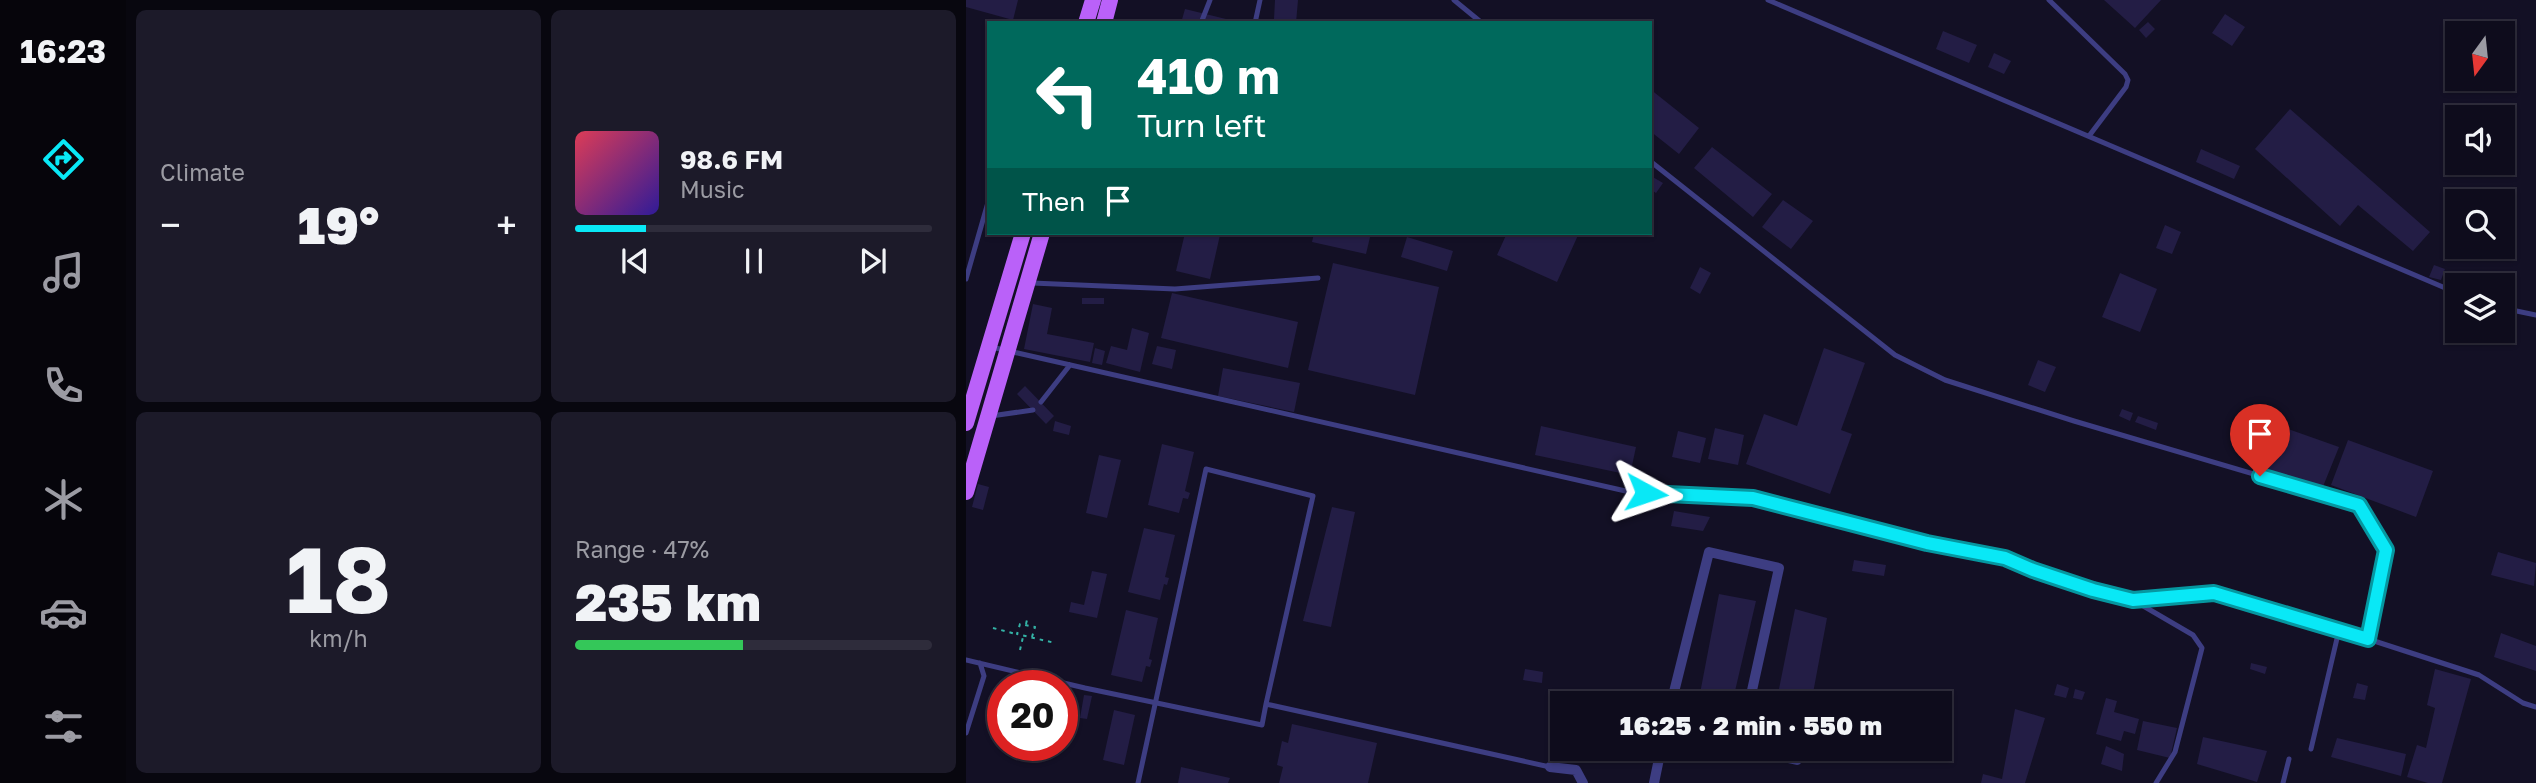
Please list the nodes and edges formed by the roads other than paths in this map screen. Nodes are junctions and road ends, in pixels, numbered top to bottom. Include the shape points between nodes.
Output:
1 (1093, 0) edge
2 (1110, 0) edge
3 (1210, 0) edge
4 (1260, 0) edge
5 (1454, 0) edge
6 (1768, 0) edge
7 (2049, 0) edge
8 (1087, 21) edge
9 (1105, 21) edge
10 (1202, 21) edge
11 (1255, 21) edge
12 (1480, 21) edge
13 (2089, 136) junction
14 (1652, 163) edge
15 (987, 206) edge
16 (1022, 235) edge
17 (1041, 235) edge
18 (1318, 278) dead end
19 (966, 279) edge
20 (1028, 283) junction
21 (2445, 288) edge
22 (2515, 310) edge
23 (2536, 315) edge
24 (988, 346) junction
25 (1009, 351) junction
26 (1070, 365) junction
27 (1041, 402) dead end
28 (1033, 410) dead end
29 (989, 416) junction
30 (966, 423) edge
31 (966, 492) edge
32 (2133, 600) junction
33 (2339, 630) junction
34 (2368, 639) junction
35 (966, 660) edge
36 (980, 663) junction
37 (1674, 691) edge
38 (1752, 691) edge
39 (1155, 703) junction
40 (1266, 704) junction
41 (2536, 707) edge
42 (966, 733) edge
43 (2311, 749) dead end
44 (2289, 759) dead end
45 (1659, 761) edge
46 (1550, 767) joint
47 (1138, 783) edge
48 (1583, 783) edge
49 (1654, 783) edge
50 (2156, 783) edge
51 (2283, 783) edge

1 - 8 main road
2 - 9 main road
3 - 10 lane
4 - 11 lane
5 - 12 lane
6 - 13 lane
7 - 13 lane via 2128,80
13 - 21 lane
14 - 34 lane via 1895,355 1945,380 2359,505 2386,550
15 - 19 lane
16 - 24 main road
17 - 20 main road
18 - 20 lane via 1175,289
20 - 25 main road
22 - 23 lane
24 - 25 lane
24 - 30 main road
25 - 26 lane
25 - 29 main road
26 - 27 lane
26 - 32 lane via 1630,492 1753,498 2005,558
28 - 29 lane
29 - 31 main road
32 - 33 lane via 2214,593
32 - 50 lane via 2193,635 2202,648 2175,752
33 - 34 lane
33 - 43 lane
34 - 41 lane via 2479,675
35 - 36 lane
36 - 39 lane
36 - 42 lane via 984,676
37 - 38 street via 1709,552 1779,568
39 - 40 lane via 1262,725
39 - 40 lane via 1206,469 1313,496
39 - 47 lane
40 - 46 lane
44 - 51 lane
45 - 49 street
46 - 48 street via 1576,770

